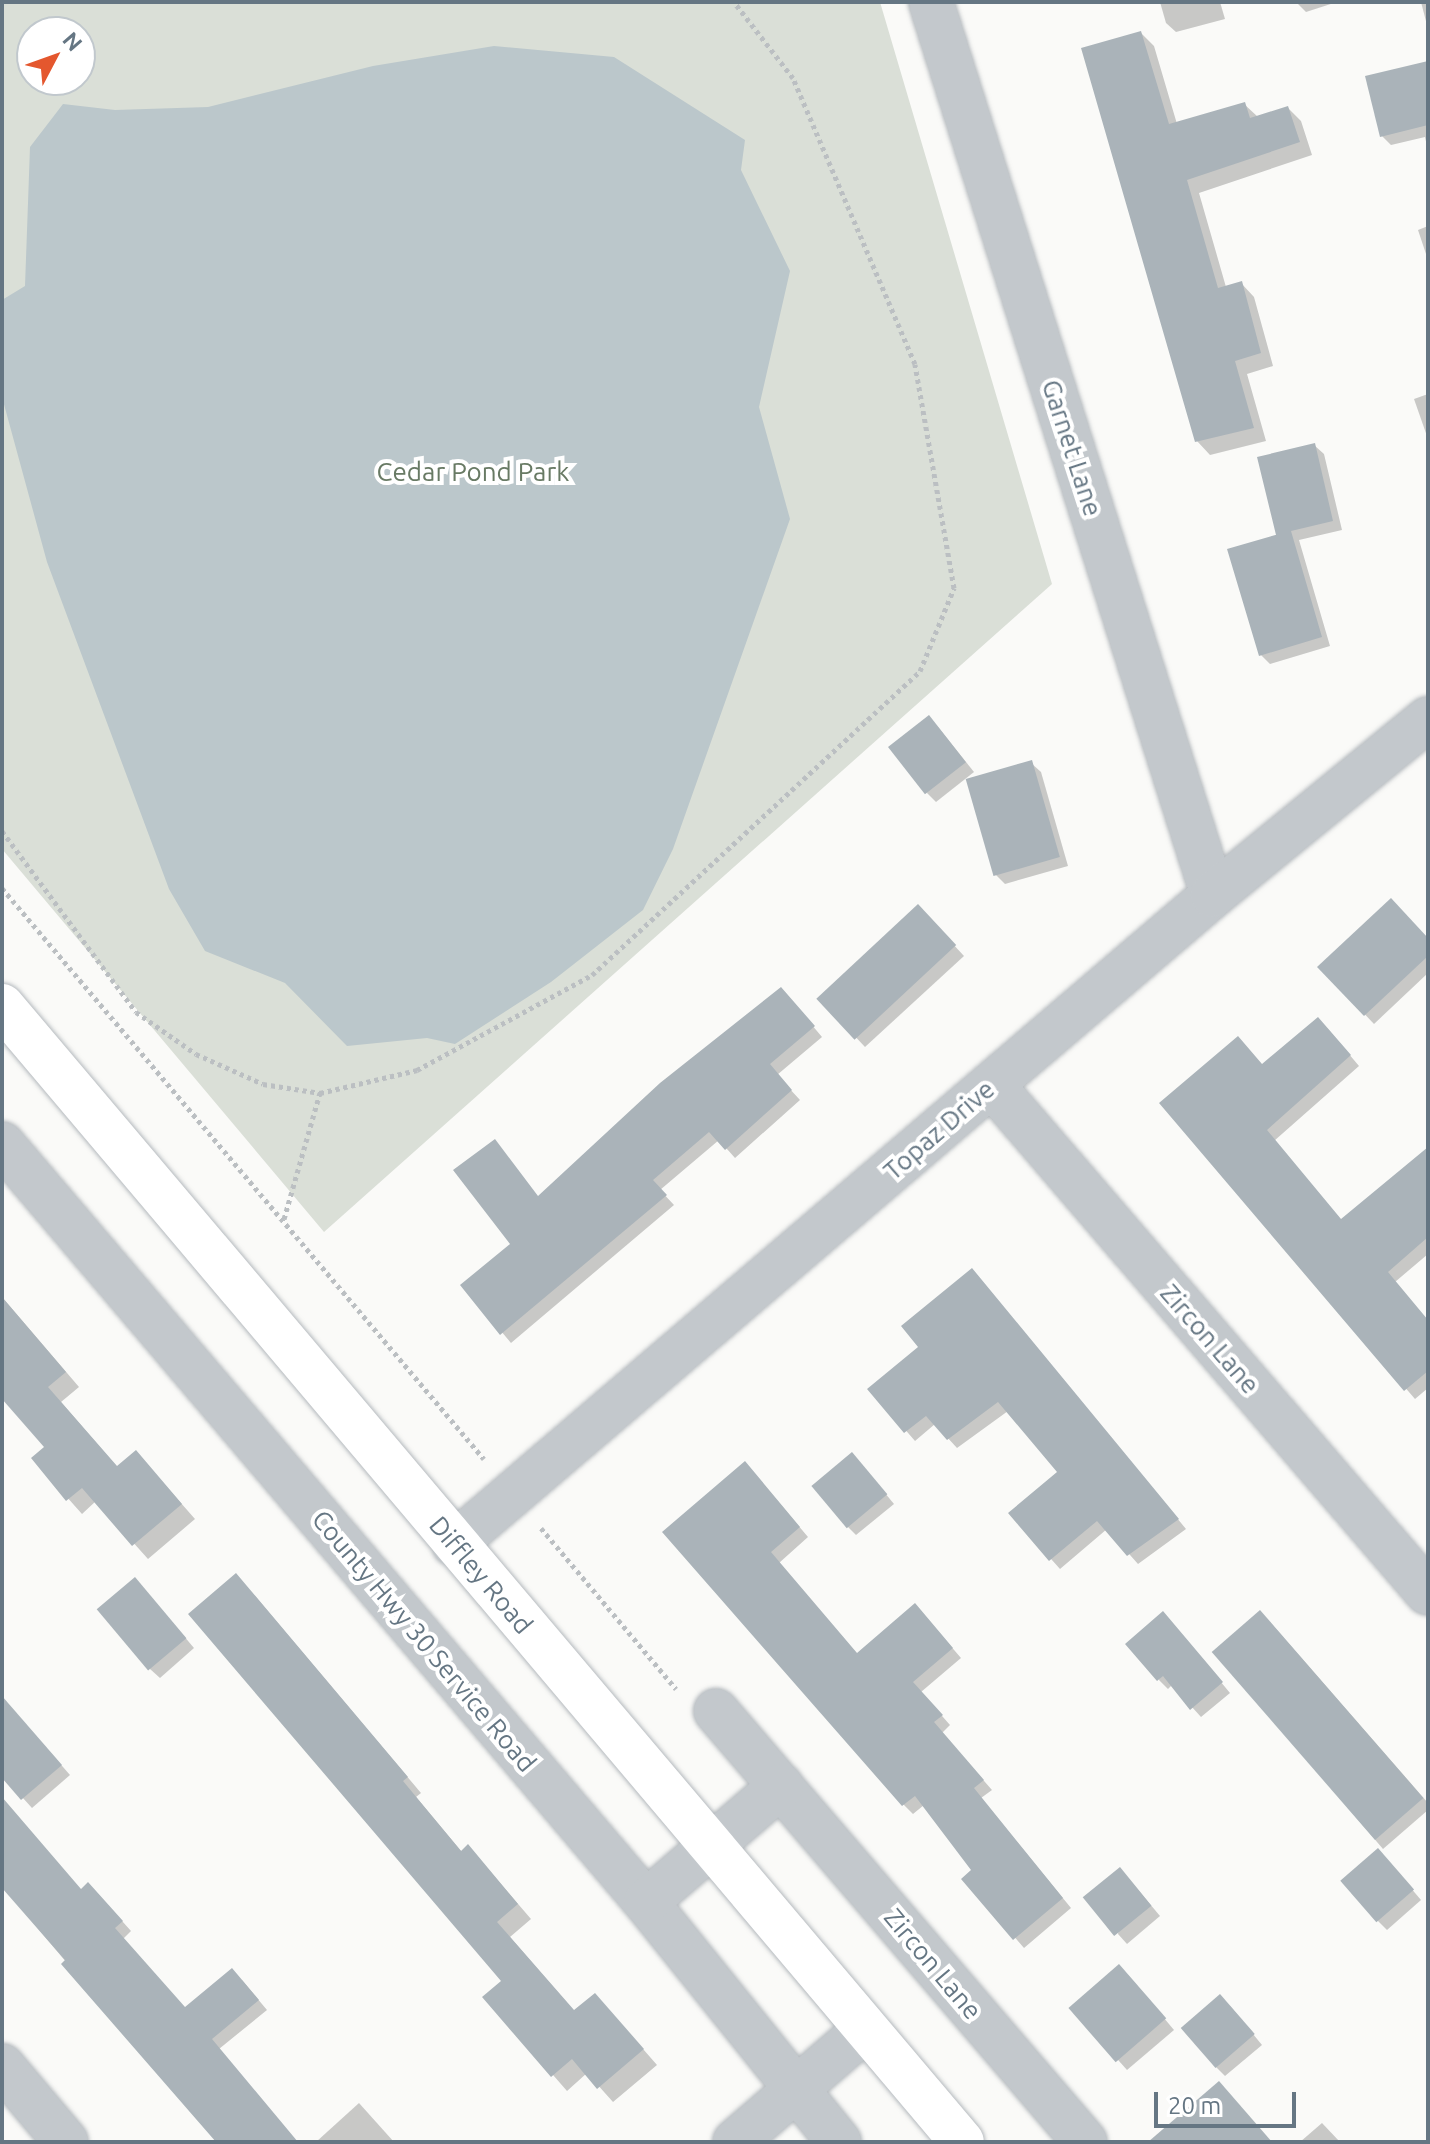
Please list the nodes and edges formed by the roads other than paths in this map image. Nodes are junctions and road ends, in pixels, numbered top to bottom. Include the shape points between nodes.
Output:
1 (931, 2) edge
2 (1428, 719) edge
3 (1213, 895) junction
4 (2, 1006) edge
5 (992, 1085) junction
6 (2, 1144) edge
7 (454, 1544) junction
8 (1428, 1593) edge
9 (716, 1711) road end
10 (781, 1786) junction
11 (711, 1847) junction
12 (646, 1902) junction
13 (866, 2029) junction
14 (2, 2066) edge
15 (796, 2090) junction
16 (66, 2142) edge
17 (735, 2142) edge
18 (839, 2142) edge
19 (962, 2142) edge
20 (1085, 2142) edge

1 - 3 street, Garnet Lane
2 - 3 street, Topaz Drive
3 - 5 street, Topaz Drive
4 - 7 main road, Diffley Road
5 - 7 street, Topaz Drive
5 - 8 street, Zircon Lane
6 - 12 street, County Hwy 30 Service Road
7 - 11 main road, Diffley Road
9 - 10 street, Zircon Lane
10 - 11 street
10 - 20 street, Zircon Lane
11 - 12 street
11 - 13 main road, Diffley Road
12 - 15 street, County Hwy 30 Service Road
13 - 15 street
13 - 19 main road, Diffley Road
14 - 16 street
15 - 17 street
15 - 18 street, County Hwy 30 Service Road

